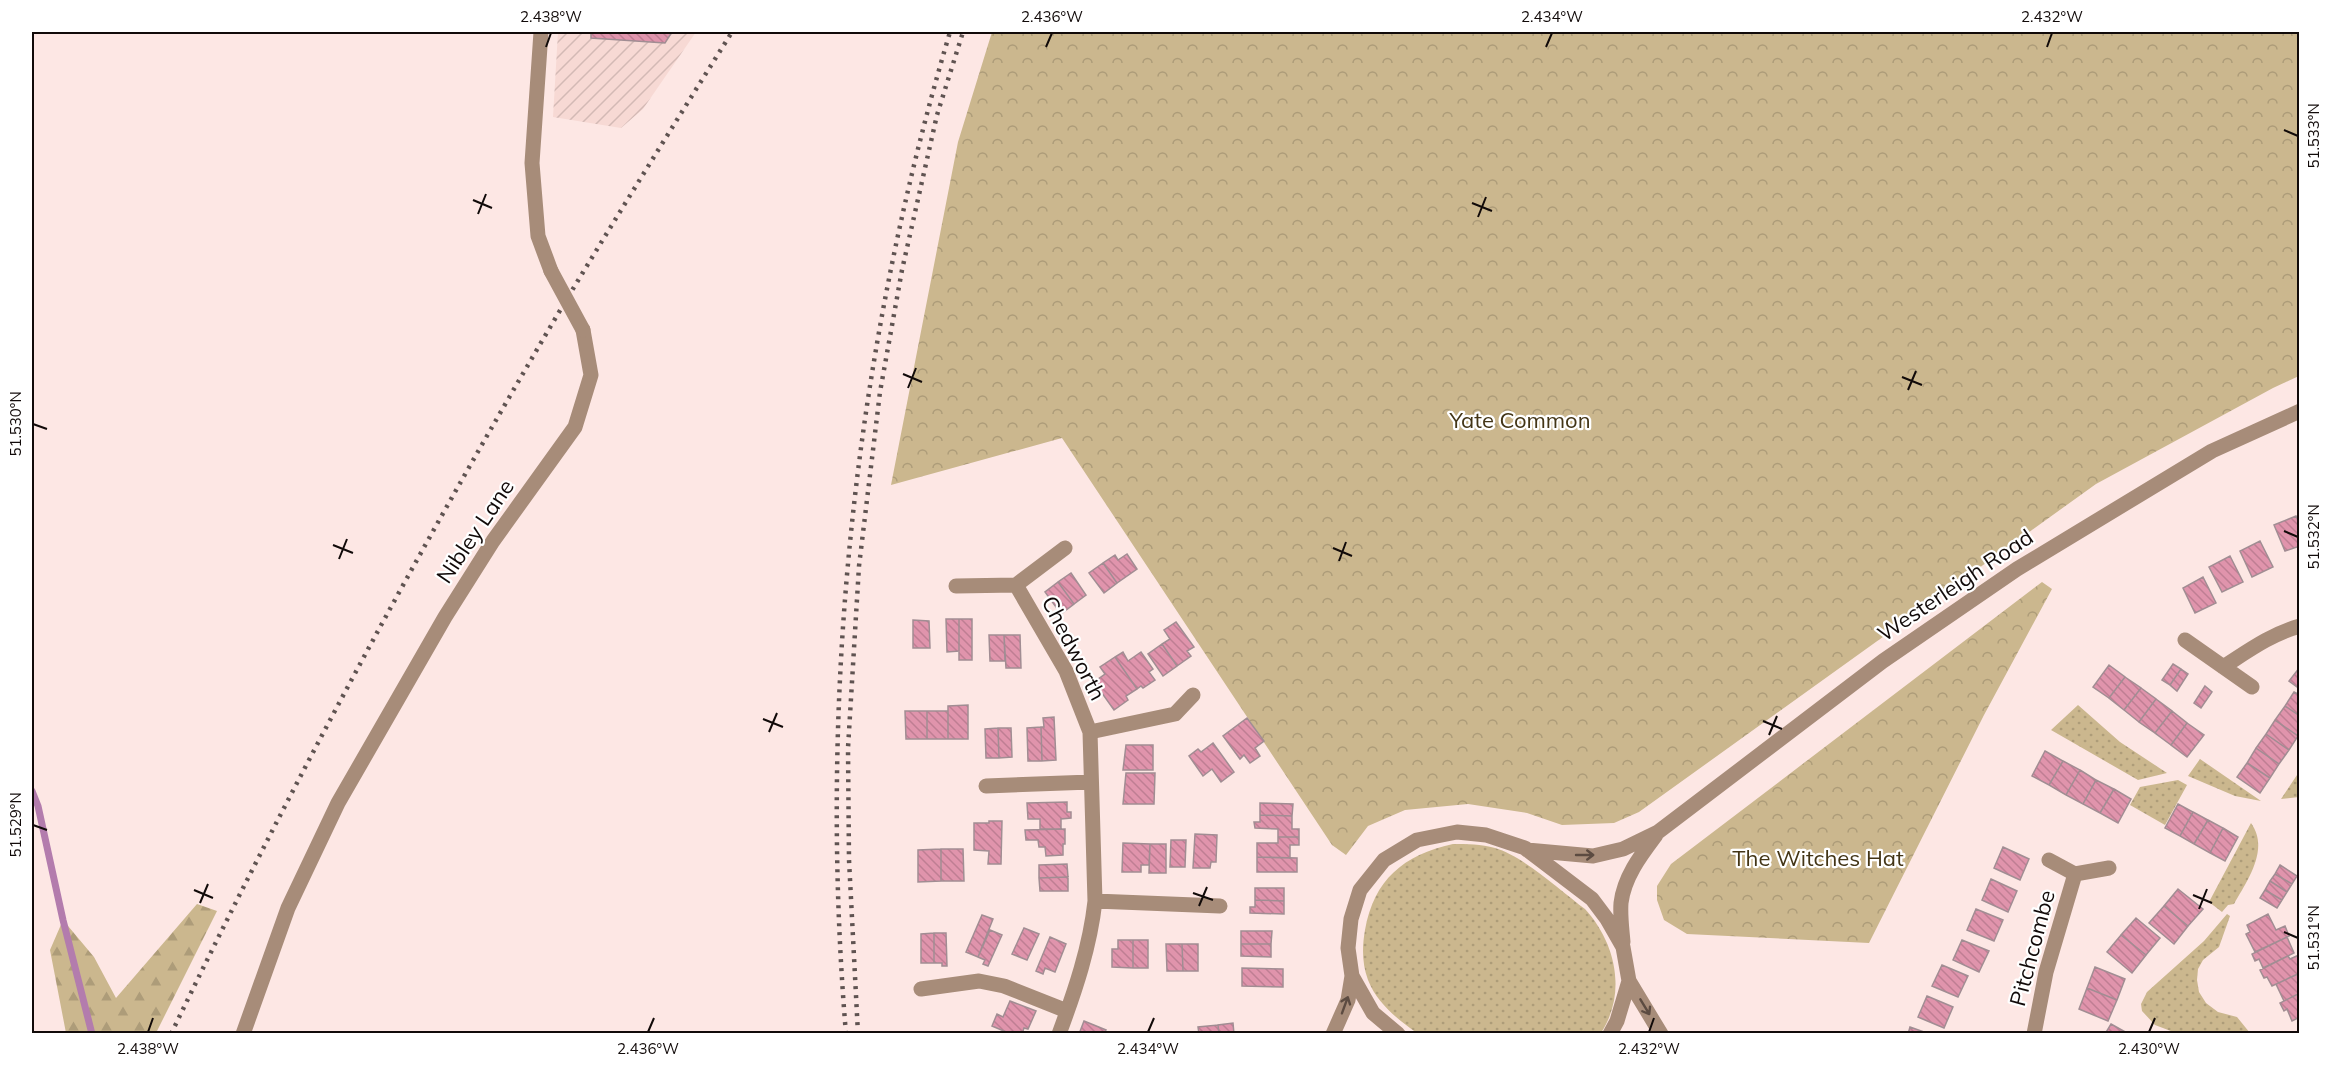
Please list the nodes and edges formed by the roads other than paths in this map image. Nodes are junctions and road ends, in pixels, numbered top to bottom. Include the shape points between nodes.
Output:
1 (541, 32) edge
2 (2300, 411) edge
3 (1065, 548) dead end
4 (1016, 585) junction
5 (956, 586) dead end
6 (2300, 626) edge
7 (2185, 640) dead end
8 (2223, 666) junction
9 (2252, 687) dead end
10 (1193, 695) dead end
11 (1090, 732) junction
12 (1090, 782) junction
13 (986, 786) dead end
14 (1658, 832) junction
15 (1527, 850) junction
16 (2049, 860) dead end
17 (2109, 868) dead end
18 (2075, 874) junction
19 (1095, 901) junction
20 (1220, 906) dead end
21 (1623, 947) junction
22 (1352, 976) junction
23 (1629, 981) junction
24 (921, 989) dead end
25 (1067, 1011) junction
26 (243, 1034) edge
27 (1059, 1034) edge
28 (1334, 1034) edge
29 (1398, 1034) edge
30 (1610, 1034) edge
31 (1661, 1034) edge
32 (2034, 1034) edge

1 - 26 street, Nibley Lane, bridge via 532,163 538,236 551,271 583,330 591,375 575,427 445,617 338,803 288,908
2 - 14 street, Westerleigh Road via 2212,451 2017,569 1883,661
3 - 4 street, Chedworth
4 - 5 street, Chedworth
4 - 11 street, Chedworth via 1066,671
6 - 8 street via 2259,643
7 - 8 street
8 - 9 street
10 - 11 street, Chedworth via 1174,714
11 - 12 street, Chedworth
12 - 13 street
12 - 19 street, Chedworth
15 -> 14 street, Westerleigh Road via 1593,856 1623,849
14 - 21 street, Westerleigh Road via 1636,861 1625,888 1621,904
15 - 21 street via 1592,899
15 - 22 street via 1486,835 1457,832 1417,840 1384,860 1360,891 1351,919 1348,948
16 - 18 street, Pitchcombe
17 - 18 street, Pitchcombe
18 - 32 street, Pitchcombe via 2046,972
19 - 20 street
19 - 25 street, Chedworth via 1093,926
21 - 23 street
28 -> 22 street via 1348,1000
22 - 29 street via 1373,1013
23 - 30 street
23 -> 31 street
24 - 25 street via 979,981 1004,986
25 - 27 street, Chedworth

